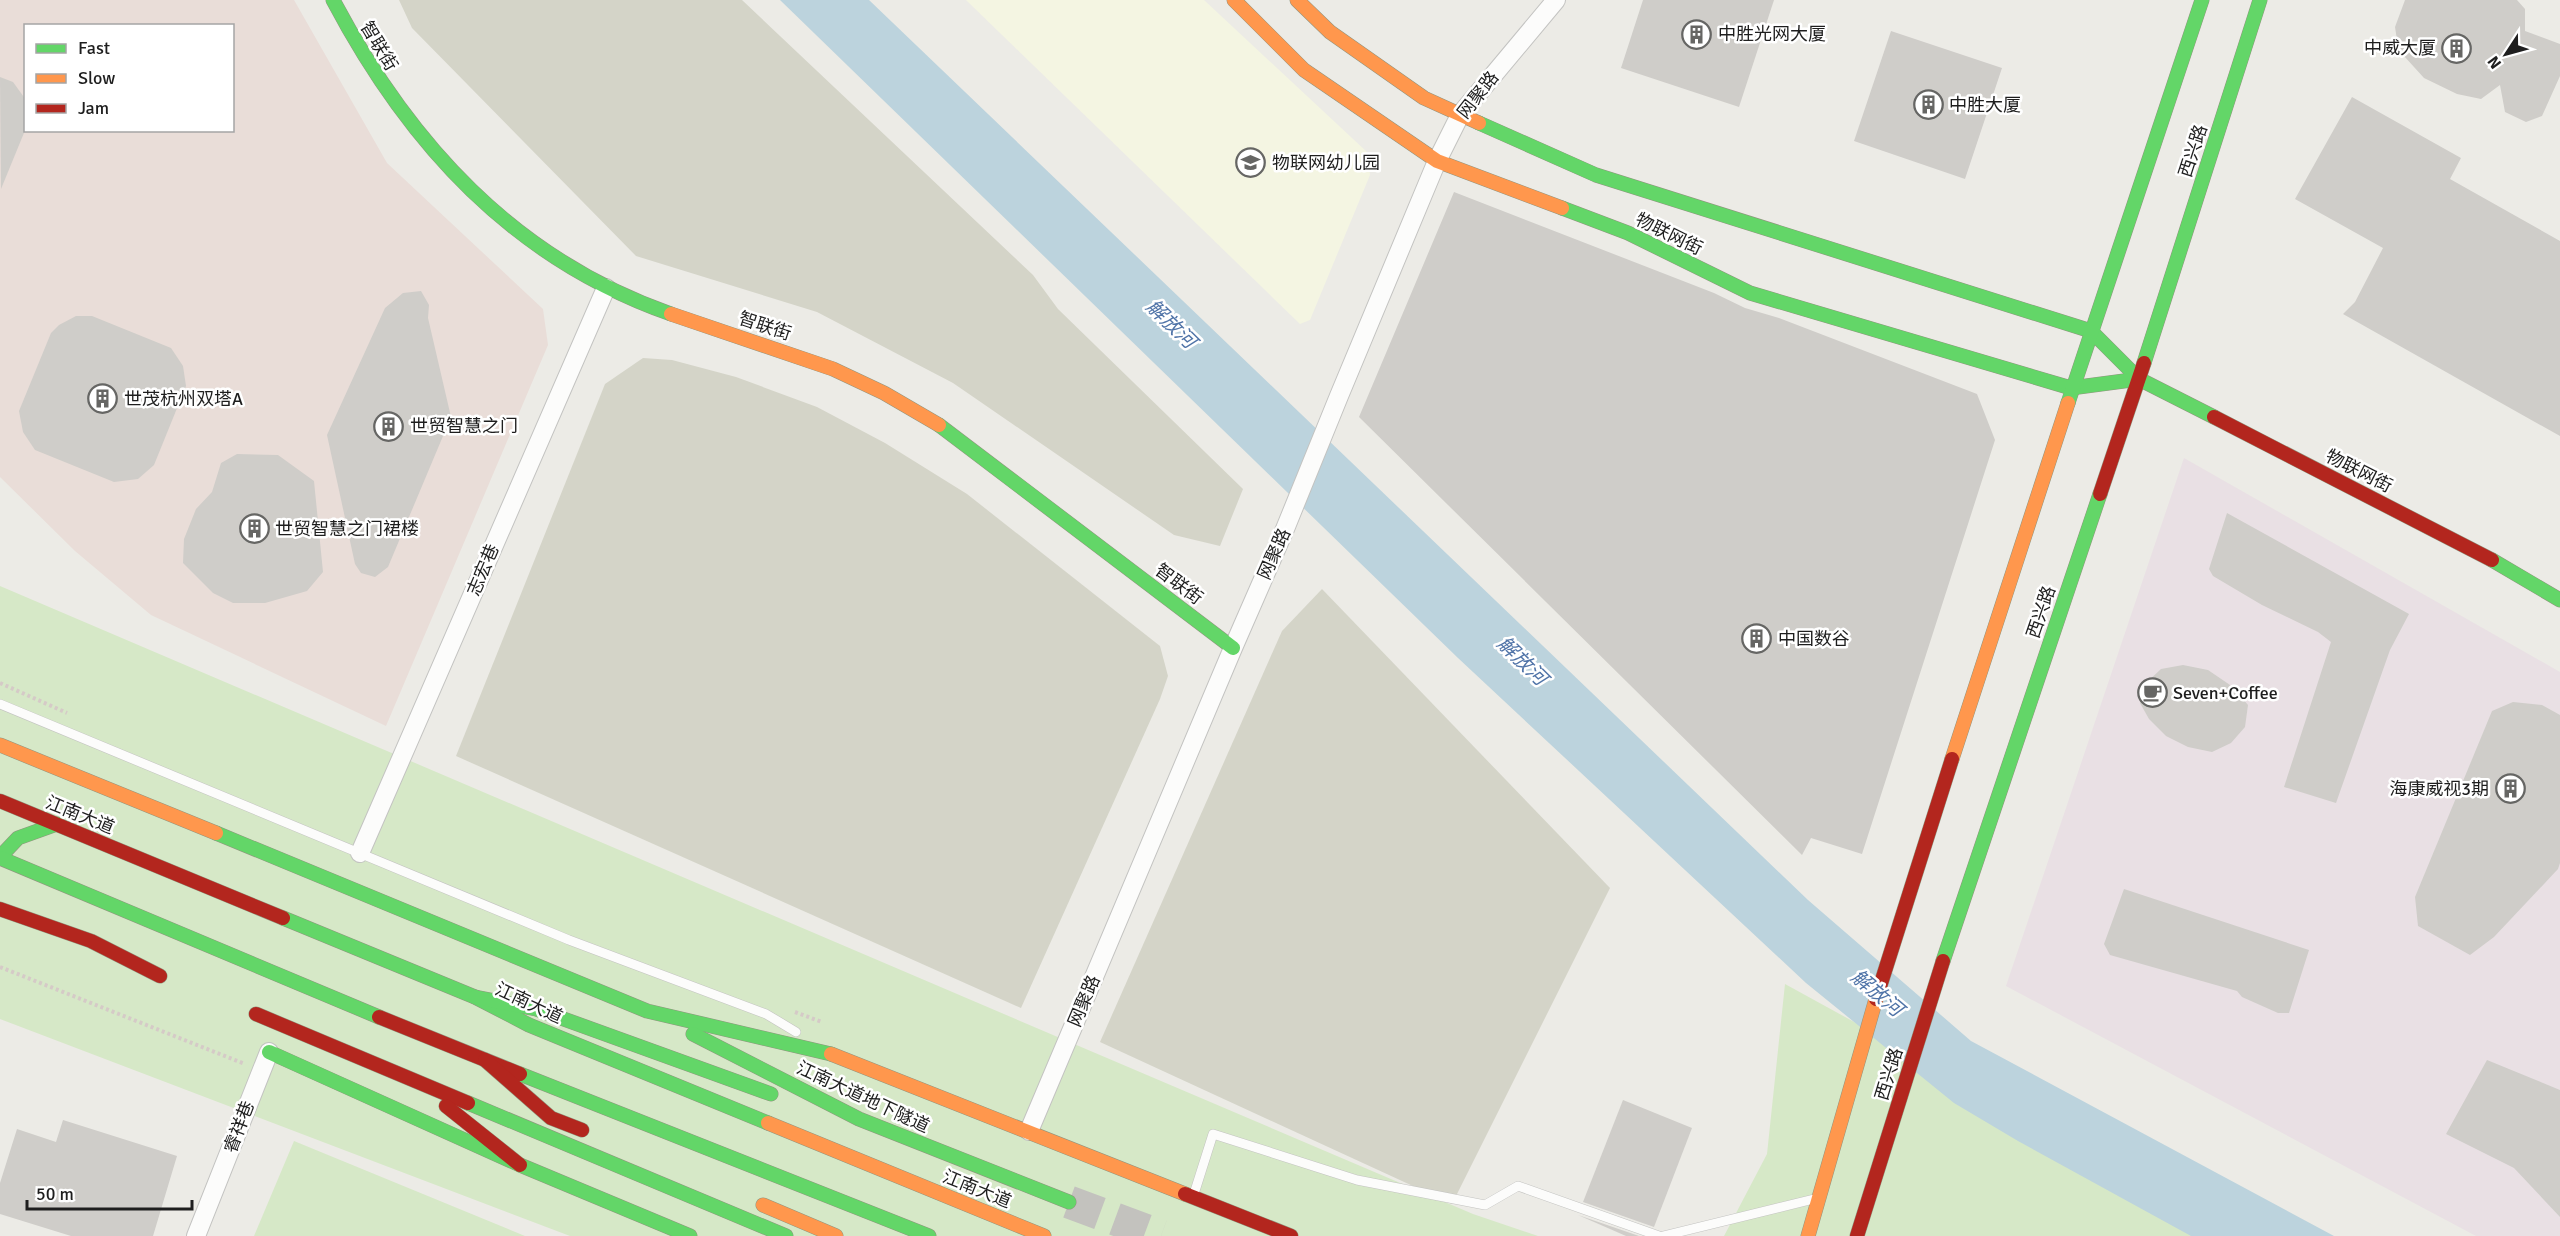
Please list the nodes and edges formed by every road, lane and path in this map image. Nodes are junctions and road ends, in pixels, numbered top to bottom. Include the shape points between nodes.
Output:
1 (333, 0) edge
2 (1234, 0) edge
3 (1297, 0) edge
4 (1556, 0) edge
5 (2202, 0) edge
6 (2260, 0) edge
7 (1460, 115) junction
8 (1437, 161) junction
9 (606, 288) junction
10 (2091, 331) junction
11 (2139, 379) junction
12 (2072, 388) junction
13 (2560, 600) edge
14 (1233, 648) junction
15 (0, 704) edge
16 (0, 745) edge
17 (0, 801) edge
18 (57, 824) junction
19 (360, 853) junction
20 (0, 858) edge
21 (0, 909) edge
22 (160, 976) dead end
23 (475, 997) junction
24 (647, 1011) junction
25 (256, 1014) dead end
26 (269, 1052) joint
27 (831, 1054) junction
28 (484, 1060) junction
29 (414, 1081) junction
30 (859, 1119) junction
31 (1029, 1131) junction
32 (595, 1136) dead end
33 (520, 1165) junction
34 (1193, 1196) junction
35 (1820, 1198) junction
36 (748, 1200) dead end
37 (1069, 1202) tunnel mouth
38 (196, 1236) edge
39 (690, 1236) edge
40 (786, 1236) edge
41 (836, 1236) edge
42 (929, 1236) edge
43 (1044, 1236) edge
44 (1291, 1236) edge
45 (1661, 1236) edge
46 (1808, 1236) edge
47 (1857, 1236) edge

1 - 9 main road, 智联街 via 391,100 420,140 454,176 509,225
2 - 8 main road, 物联网街 via 1304,70
3 - 7 main road, 物联网街 via 1330,32 1424,98
4 - 7 street, 网聚路
5 - 10 main road, 西兴路
6 - 11 main road, 西兴路
7 - 8 street, 网聚路
7 - 10 main road, 物联网街 via 1596,175
8 - 12 main road, 物联网街 via 1628,233 1750,293
8 - 14 street, 网聚路
9 - 14 main road, 智联街 via 816,362 903,403 949,431
9 - 19 street, 志宏巷
10 - 11 main road, 物联网街
10 - 12 main road, 西兴路
11 - 12 main road, 物联网街
11 - 13 main road, 物联网街 via 2481,555
11 - 47 main road, 西兴路 via 1932,993
12 - 35 main road, 西兴路 via 1862,1043
14 - 31 street, 网聚路
15 - 19 lane
16 - 24 main road
17 - 18 main road, 江南大道
18 - 20 main road via 20,835
18 - 23 main road, 江南大道
19 - 27 lane via 569,940 766,1014
20 - 28 main road
21 - 22 main road via 91,941
23 - 30 main road via 536,1009 788,1100
23 - 43 main road, 江南大道 via 529,1025
24 - 27 main road
24 - 30 main road, 江南大道地下隧道
25 - 29 main road
26 - 33 main road
26 - 38 street, 睿祥巷
27 - 31 main road
28 - 32 main road via 551,1118
28 - 42 main road
29 - 33 main road
29 - 40 main road
30 - 37 main road, 江南大道地下隧道
31 - 34 main road
33 - 39 main road
34 - 44 main road
34 - 45 lane via 1213,1134 1357,1180 1485,1204 1518,1186
35 - 45 lane
35 - 46 main road, 西兴路
36 - 41 main road

